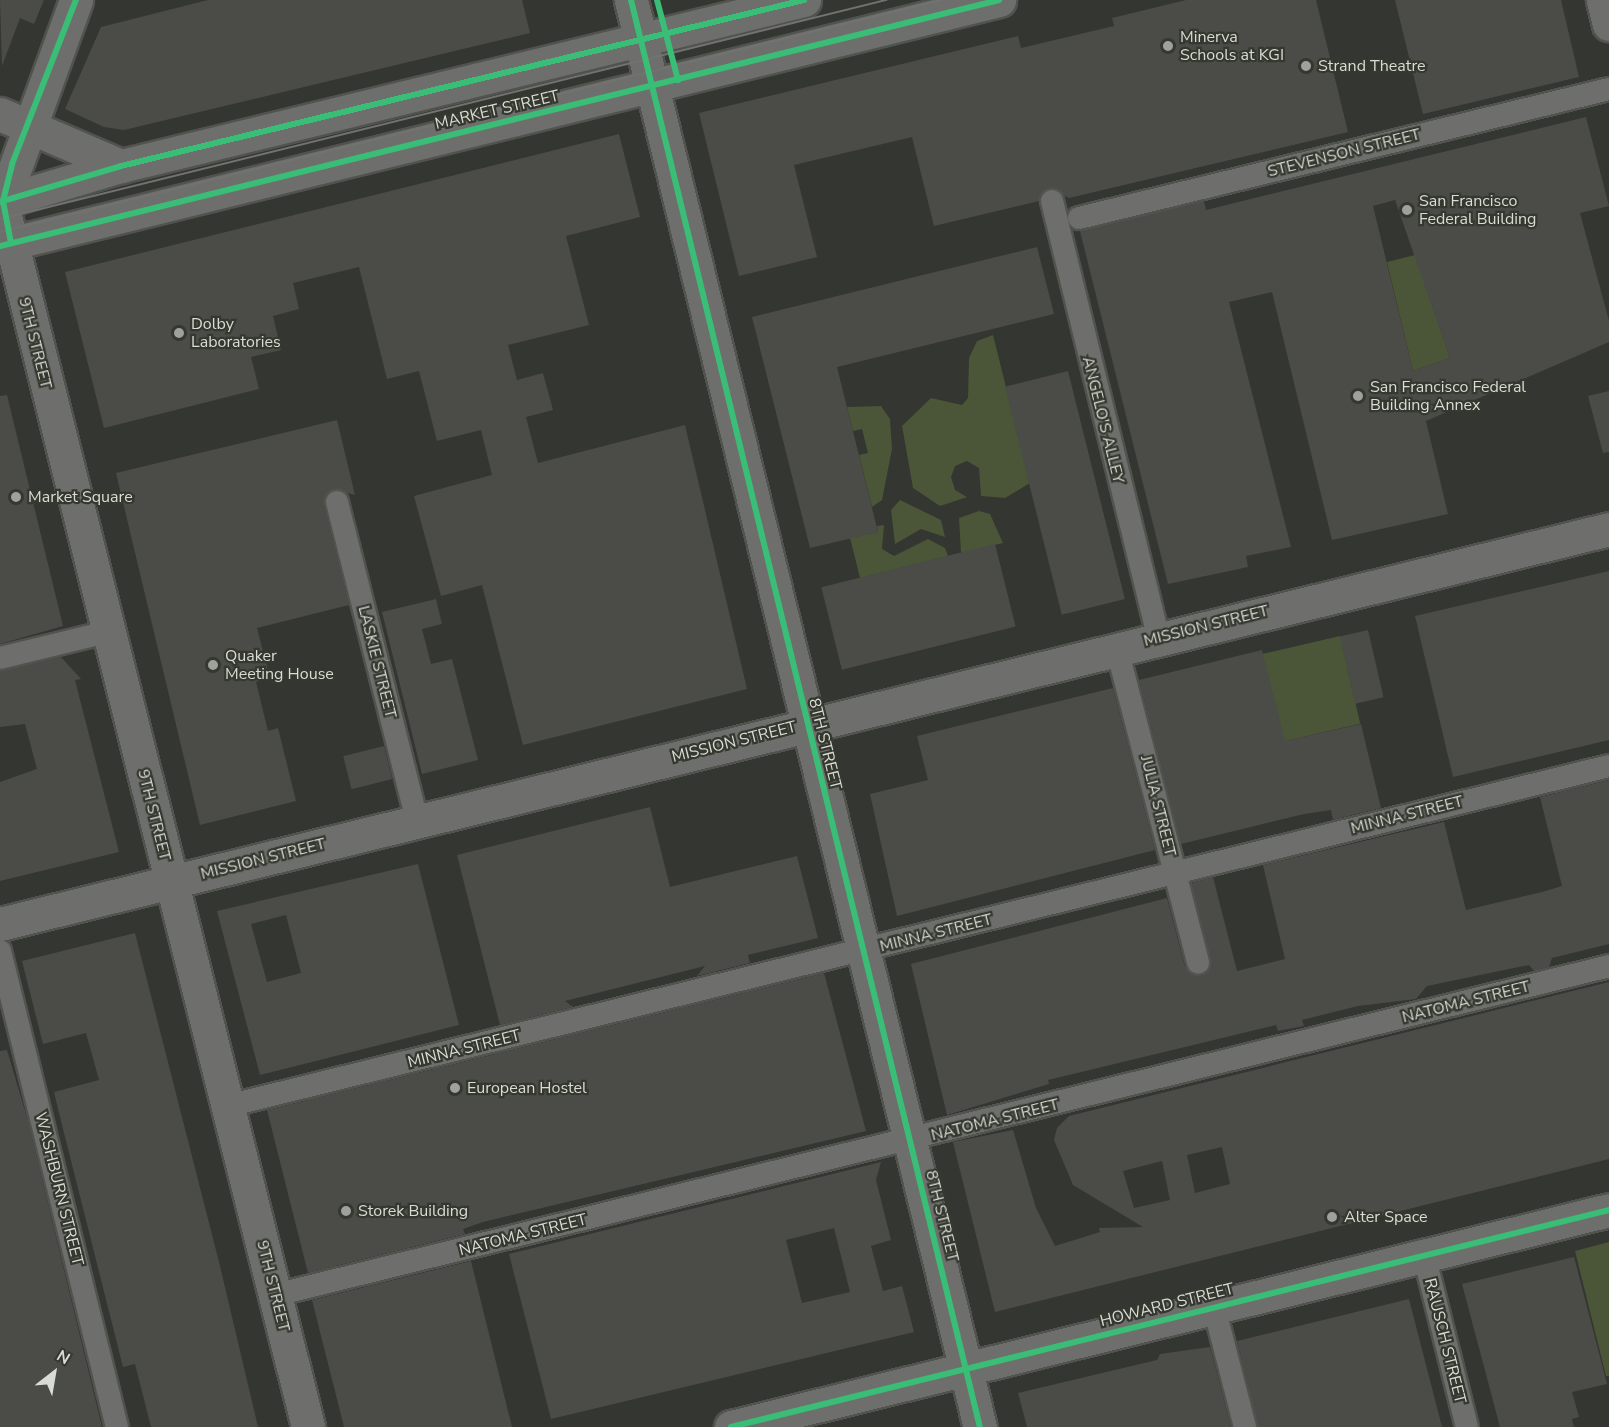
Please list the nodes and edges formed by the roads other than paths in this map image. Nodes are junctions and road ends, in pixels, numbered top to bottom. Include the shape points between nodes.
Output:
1 (76, 0) edge
2 (631, 0) edge
3 (804, 0) edge
4 (999, 0) edge
5 (644, 65) junction
6 (1609, 89) edge
7 (13, 120) edge
8 (122, 166) junction
9 (1, 200) edge
10 (1052, 201) dead end
11 (1078, 218) dead end
12 (6, 245) edge
13 (337, 502) dead end
14 (1609, 529) edge
15 (107, 632) junction
16 (1158, 637) junction
17 (1117, 649) junction
18 (0, 658) edge
19 (806, 724) junction
20 (1609, 766) edge
21 (417, 821) junction
22 (1175, 873) junction
23 (171, 882) junction
24 (0, 924) edge
25 (0, 951) edge
26 (862, 951) junction
27 (1198, 963) dead end
28 (1609, 966) edge
29 (227, 1106) junction
30 (909, 1141) junction
31 (1609, 1210) edge
32 (1424, 1256) junction
33 (275, 1295) junction
34 (1214, 1307) junction
35 (966, 1369) junction
36 (117, 1427) edge
37 (308, 1427) edge
38 (731, 1427) edge
39 (980, 1427) edge
40 (1245, 1427) edge
41 (1467, 1427) edge

1 - 7 main road
2 - 5 main road, 8TH STREET
3 - 5 main road, MARKET STREET
4 - 5 main road, MARKET STREET via 696,75
5 - 8 main road, MARKET STREET
5 - 12 main road, MARKET STREET
5 - 19 main road, 8TH STREET
6 - 11 street, STEVENSON STREET
7 - 8 main road
7 - 9 main road
8 - 9 main road, MARKET STREET
9 - 12 main road, 9TH STREET
10 - 16 street, ANGELO'S ALLEY
12 - 15 main road, 9TH STREET
13 - 21 street, LASKIE STREET
14 - 16 main road, MISSION STREET
15 - 18 street
15 - 23 main road, 9TH STREET
16 - 17 main road, MISSION STREET
17 - 19 main road, MISSION STREET
17 - 22 street, JULIA STREET
19 - 21 main road, MISSION STREET
19 - 26 main road, 8TH STREET
20 - 22 street, MINNA STREET
21 - 23 main road, MISSION STREET
22 - 26 street, MINNA STREET
22 - 27 street, JULIA STREET
23 - 24 main road, MISSION STREET
23 - 29 main road, 9TH STREET
25 - 36 street, WASHBURN STREET
26 - 29 street, MINNA STREET
26 - 30 main road, 8TH STREET
28 - 30 street, NATOMA STREET
29 - 33 main road, 9TH STREET
30 - 33 street, NATOMA STREET
30 - 35 main road, 8TH STREET
31 - 32 main road, HOWARD STREET
32 - 34 main road, HOWARD STREET
32 - 41 street, RAUSCH STREET
33 - 37 main road, 9TH STREET
34 - 35 main road, HOWARD STREET
34 - 40 street
35 - 38 main road, HOWARD STREET
35 - 39 main road, 8TH STREET

